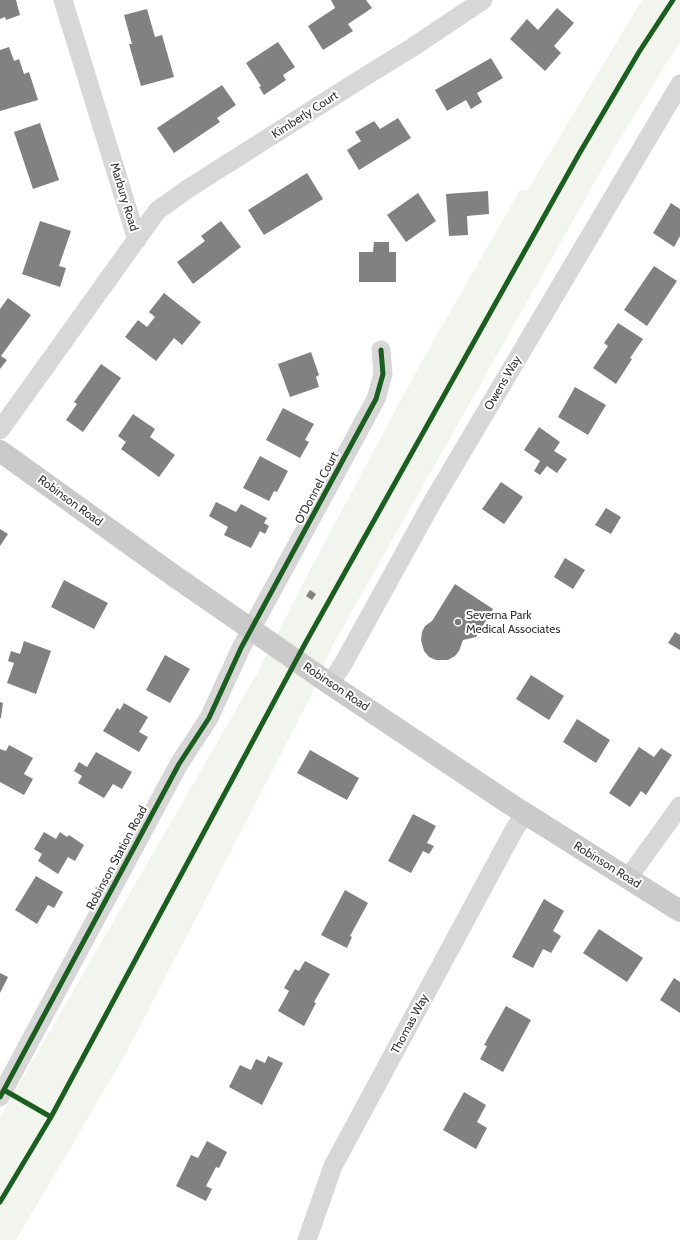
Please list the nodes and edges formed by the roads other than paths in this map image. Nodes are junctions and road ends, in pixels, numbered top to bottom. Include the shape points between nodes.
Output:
1 (63, 0) edge
2 (483, 0) edge
3 (680, 84) edge
4 (136, 240) junction
5 (381, 350) dead end
6 (0, 430) edge
7 (0, 451) edge
8 (251, 630) junction
9 (330, 684) junction
10 (680, 806) edge
11 (525, 813) junction
12 (628, 878) junction
13 (680, 910) edge
14 (0, 1097) edge
15 (307, 1240) edge

1 - 4 street, Marbury Road
2 - 4 street, Kimberly Court via 186,190 157,211
3 - 9 street, Owens Way via 433,501
4 - 6 street, Marbury Road
5 - 8 street, O'Donnel Court via 383,374 376,399
7 - 8 main road, Robinson Road
8 - 9 main road, Robinson Road
8 - 14 street, Robinson Station Road via 209,718 179,764
9 - 11 main road, Robinson Road
10 - 12 street
11 - 12 main road, Robinson Road
11 - 15 street, Thomas Way via 333,1166
12 - 13 main road, Robinson Road

